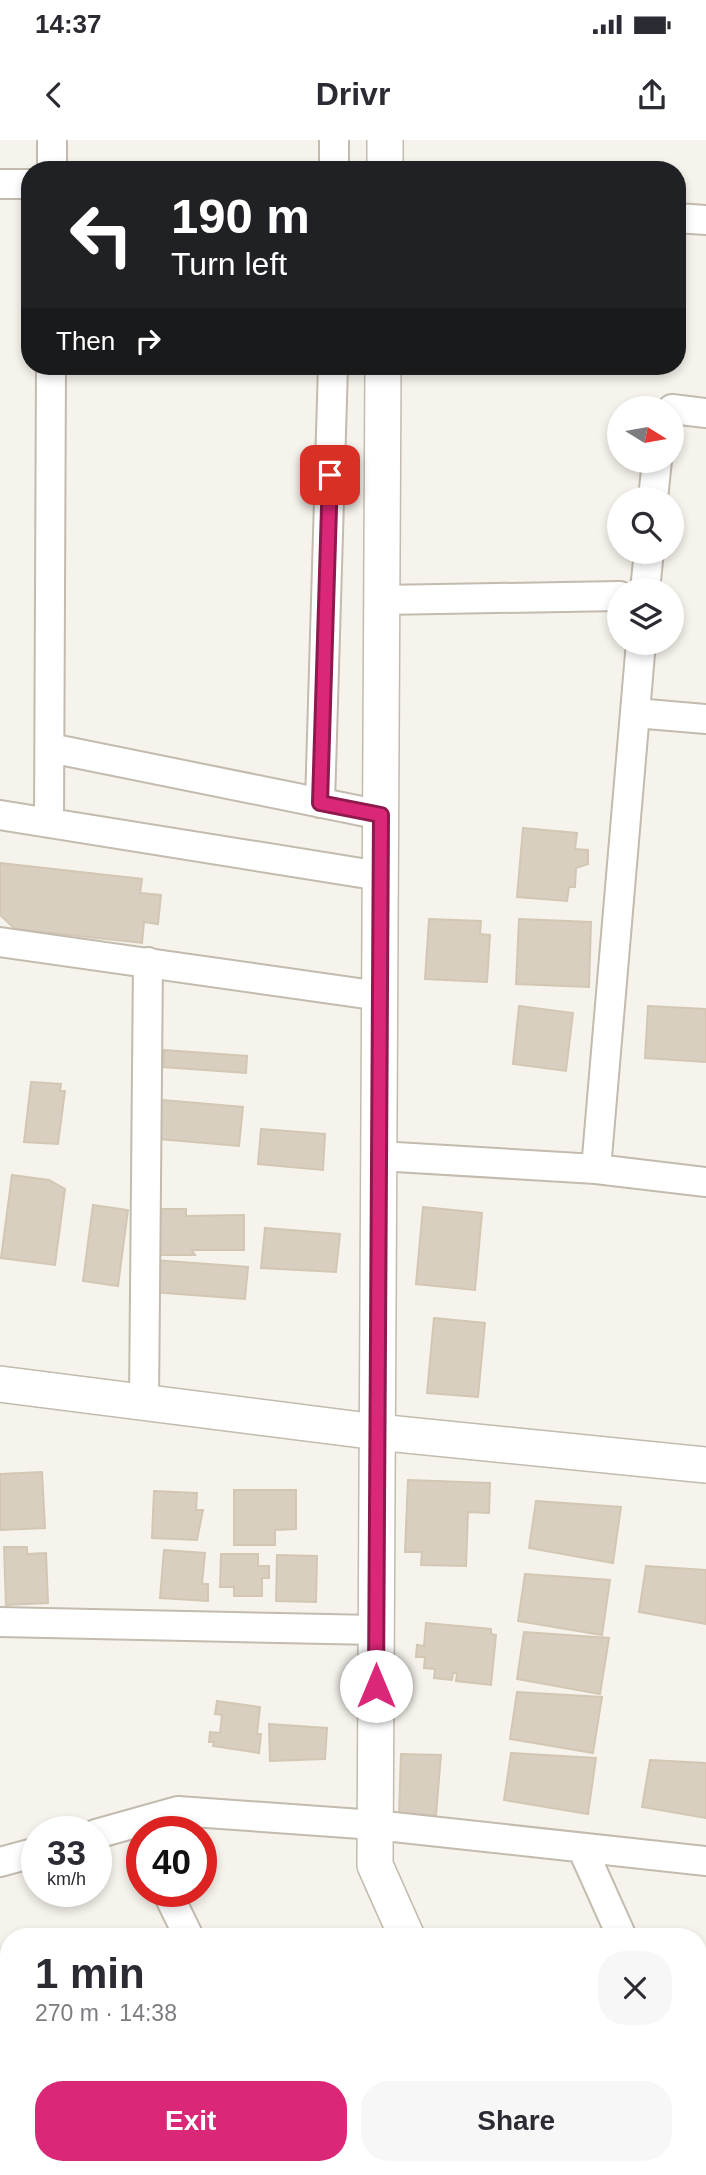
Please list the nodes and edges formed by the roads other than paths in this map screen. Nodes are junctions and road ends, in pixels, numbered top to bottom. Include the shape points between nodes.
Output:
1 (52, 140) edge
2 (334, 140) edge
3 (385, 140) edge
4 (52, 161) edge
5 (334, 161) edge
6 (385, 161) edge
7 (0, 184) edge
8 (21, 184) edge
9 (686, 219) edge
10 (706, 220) edge
11 (51, 375) edge
12 (333, 375) edge
13 (383, 375) edge
14 (684, 411) edge
15 (706, 413) edge
16 (607, 596) edge
17 (382, 600) junction
18 (640, 655) edge
19 (635, 713) junction
20 (706, 719) edge
21 (50, 748) junction
22 (320, 803) junction
23 (0, 815) edge
24 (381, 815) junction
25 (49, 823) junction
26 (380, 876) junction
27 (0, 942) edge
28 (148, 962) junction
29 (380, 996) junction
30 (379, 1156) junction
31 (596, 1169) junction
32 (706, 1182) edge
33 (0, 1384) edge
34 (144, 1402) junction
35 (377, 1432) junction
36 (706, 1465) edge
37 (0, 1622) edge
38 (376, 1630) junction
39 (167, 1816) edge
40 (375, 1825) junction
41 (582, 1847) junction
42 (21, 1856) edge
43 (706, 1861) edge
44 (0, 1862) edge
45 (174, 1907) edge
46 (185, 1928) edge
47 (403, 1928) edge
48 (618, 1928) edge

1 - 4 street
2 - 5 street
3 - 6 street
7 - 8 street
9 - 10 street
11 - 21 street
12 - 22 street
13 - 17 street
14 - 15 street
16 - 17 street
17 - 24 street
18 - 19 street
19 - 20 street
19 - 31 street
21 - 22 street
21 - 25 street
22 - 24 street
23 - 25 street
24 - 26 street
25 - 26 street
26 - 29 street
27 - 28 street
28 - 29 street
28 - 34 street
29 - 30 street
30 - 31 street
30 - 35 street
31 - 32 street
33 - 34 street
34 - 35 street
35 - 36 street
35 - 38 street
37 - 38 street
38 - 40 street
39 - 40 street via 178,1811
40 - 41 street
40 - 47 street via 375,1866
41 - 43 street
41 - 48 street
42 - 44 street
45 - 46 street

